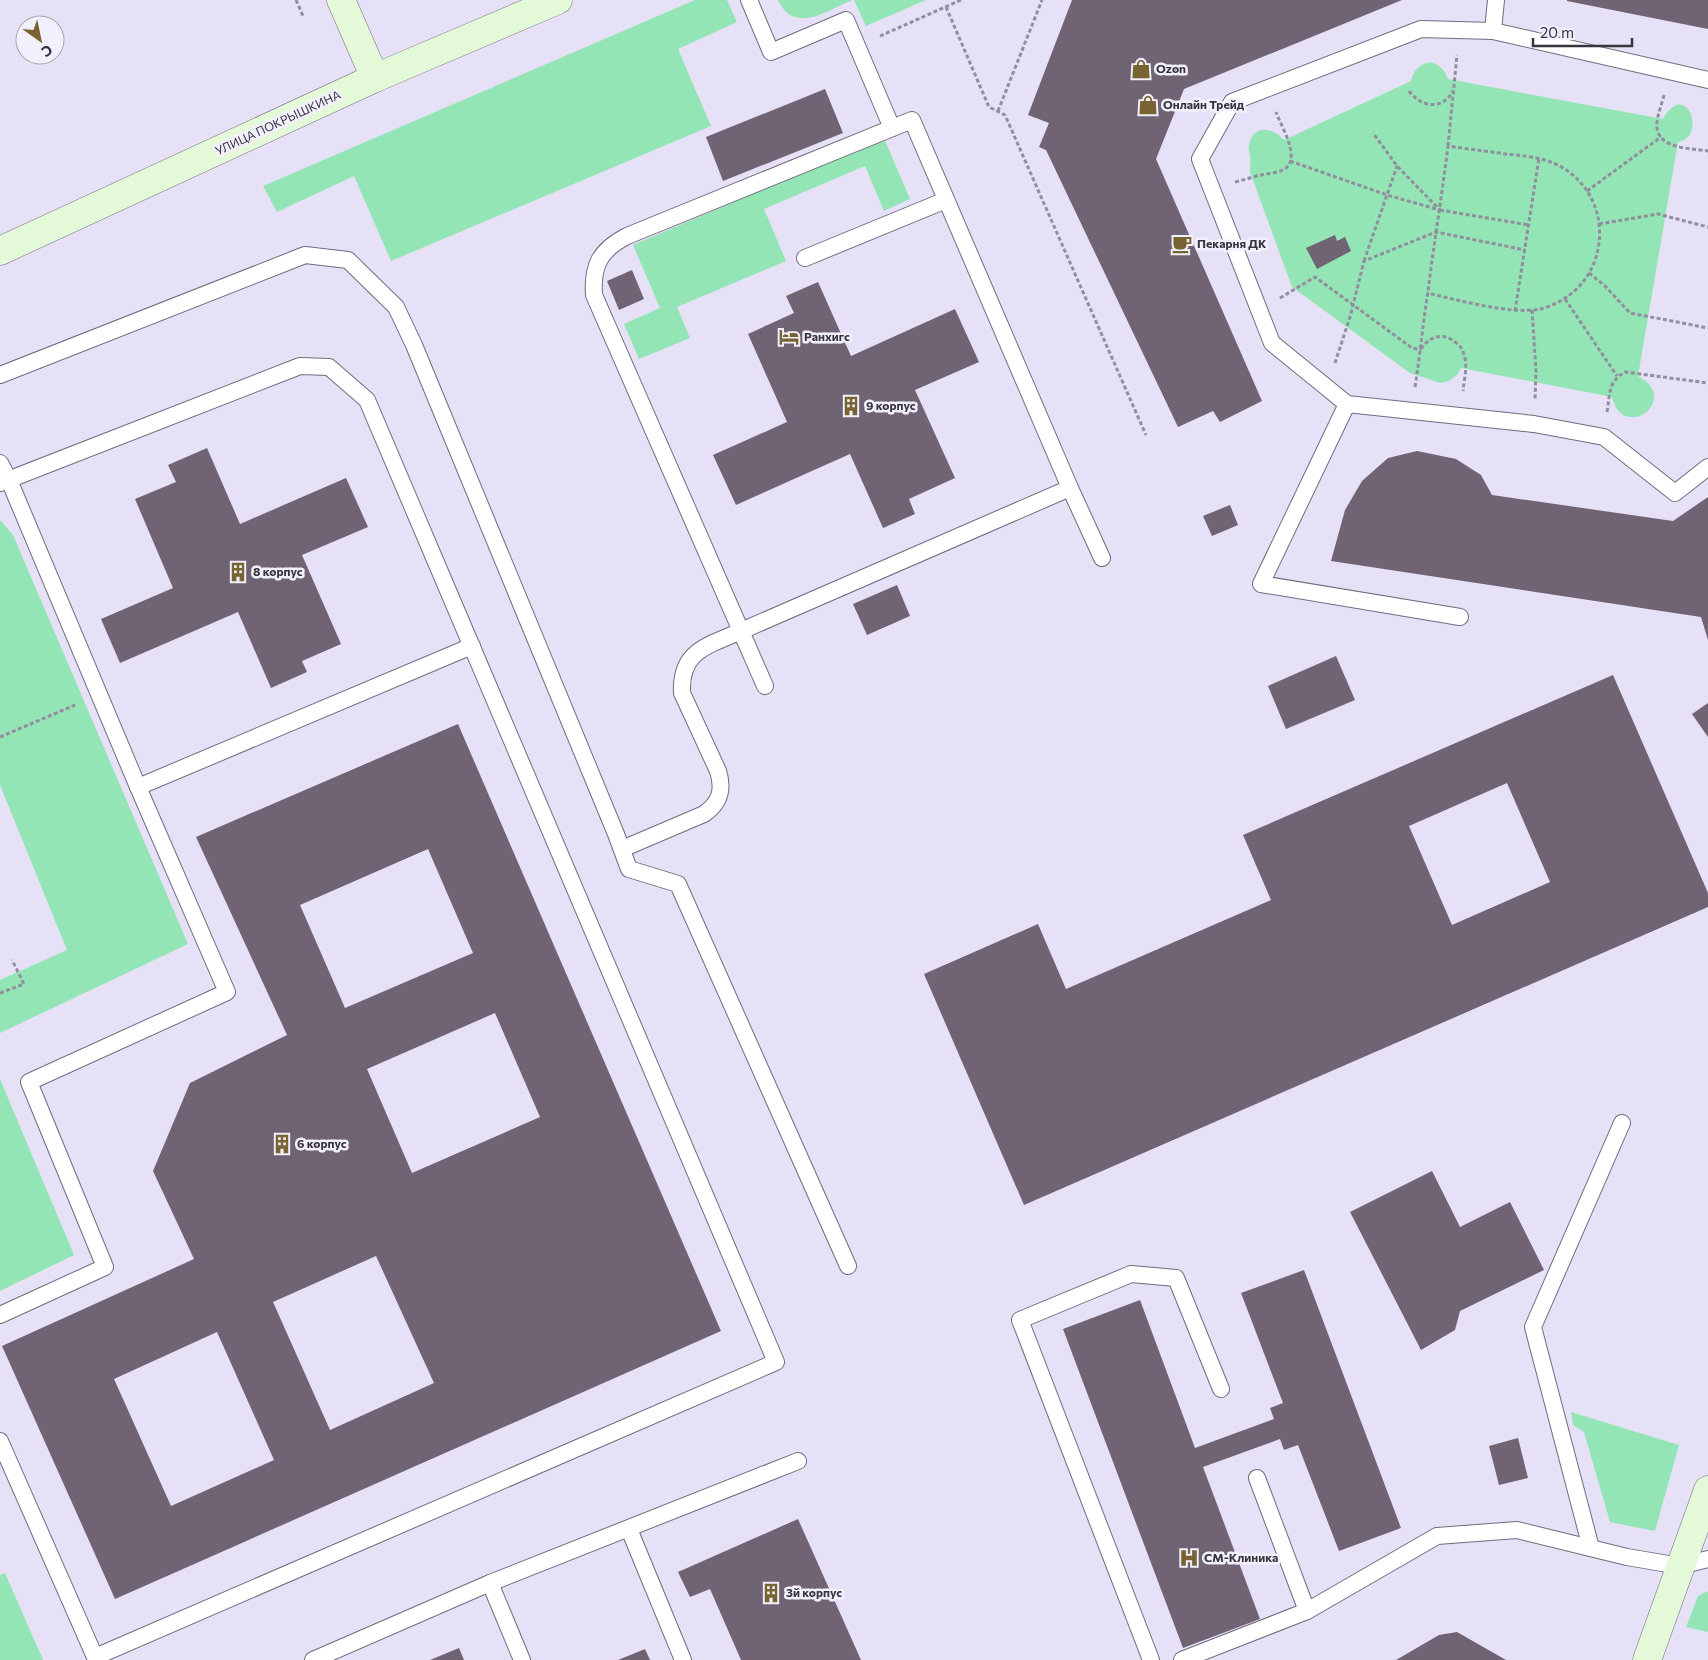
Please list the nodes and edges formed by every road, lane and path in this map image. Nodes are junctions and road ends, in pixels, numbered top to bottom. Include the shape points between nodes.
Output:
1 (296, 0) edge
2 (341, 0) edge
3 (558, 0) edge
4 (749, 0) edge
5 (961, 0) edge
6 (1042, 0) edge
7 (1496, 0) edge
8 (946, 7) junction
9 (303, 16) dead end
10 (1460, 30) junction
11 (1493, 31) junction
12 (857, 46) junction
13 (1670, 72) junction
14 (375, 78) junction
15 (1708, 80) edge
16 (1267, 88) junction
17 (1454, 88) junction
18 (1409, 91) dead end
19 (998, 111) junction
20 (892, 128) junction
21 (1373, 133) dead end
22 (1661, 137) junction
23 (1448, 146) junction
24 (1708, 151) edge
25 (1539, 158) junction
26 (1290, 161) junction
27 (1397, 166) junction
28 (1211, 188) junction
29 (1587, 191) junction
30 (1387, 195) junction
31 (946, 200) junction
32 (1440, 210) junction
33 (1599, 224) junction
34 (1529, 225) junction
35 (1708, 227) edge
36 (1436, 232) junction
37 (1525, 250) junction
38 (0, 251) edge
39 (805, 258) dead end
40 (1364, 262) junction
41 (1588, 273) junction
42 (1427, 293) junction
43 (1565, 299) junction
44 (1353, 305) junction
45 (1260, 310) junction
46 (1532, 310) junction
47 (1515, 311) junction
48 (1708, 328) edge
49 (1421, 350) junction
50 (0, 375) edge
51 (1617, 376) junction
52 (1708, 383) edge
53 (1327, 388) junction
54 (1347, 404) junction
55 (1412, 411) junction
56 (1460, 416) junction
57 (1534, 424) junction
58 (1146, 435) dead end
59 (1604, 437) junction
60 (0, 463) edge
61 (1708, 467) edge
62 (4, 481) edge
63 (1070, 488) junction
64 (1102, 558) dead end
65 (1460, 617) dead end
66 (741, 631) junction
67 (472, 646) junction
68 (765, 686) dead end
69 (99, 695) junction
70 (0, 737) edge
71 (138, 787) junction
72 (622, 849) junction
73 (12, 960) dead end
74 (0, 993) edge
75 (1622, 1123) dead end
76 (848, 1266) dead end
77 (0, 1316) edge
78 (1221, 1390) dead end
79 (0, 1441) edge
80 (798, 1461) dead end
81 (1257, 1478) dead end
82 (1708, 1490) edge
83 (629, 1529) junction
84 (1591, 1548) junction
85 (1708, 1558) edge
86 (1680, 1566) junction
87 (490, 1583) junction
88 (1307, 1610) junction
89 (95, 1659) edge
90 (313, 1660) edge
91 (522, 1660) edge
92 (683, 1660) edge
93 (1152, 1660) edge
94 (1182, 1660) edge
95 (1647, 1660) edge

1 - 9 path
2 - 14 main road
3 - 14 main road, УЛИЦА ПОКРЫШКИНА
4 - 12 lane via 771,52 846,20
5 - 8 path
6 - 19 path
7 - 11 lane
8 - 12 path
8 - 19 path via 988,107
10 - 11 lane
10 - 16 lane via 1421,29
10 - 17 path
11 - 13 lane
12 - 20 lane
13 - 15 lane
13 - 22 path via 1657,122
14 - 38 main road, УЛИЦА ПОКРЫШКИНА
16 - 26 path via 1291,151
16 - 28 lane via 1232,102 1213,135 1200,159
17 - 18 path via 1450,96 1436,104 1420,102
17 - 23 path
19 - 58 path via 1005,115
20 - 31 lane via 912,120
20 - 66 lane via 627,236 603,253 596,266 594,295
21 - 27 path
22 - 24 path via 1672,145
22 - 29 path
23 - 25 path
23 - 32 path
25 - 29 path via 1564,168
25 - 34 path
26 - 28 path via 1279,173
26 - 30 path
27 - 30 path
27 - 32 path
28 - 45 lane
29 - 33 path via 1596,207
30 - 32 path
30 - 40 path
31 - 39 lane
31 - 63 lane
32 - 34 path
32 - 36 path
33 - 35 path via 1658,214
33 - 41 path via 1601,233 1597,259
34 - 37 path
36 - 37 path
36 - 40 path
36 - 42 path
37 - 47 path
40 - 44 path
41 - 43 path
41 - 48 path via 1630,313
42 - 47 path
42 - 49 path
43 - 46 path
43 - 51 path
44 - 45 path via 1315,277
44 - 49 path via 1412,348
44 - 53 path
45 - 53 lane via 1272,343
46 - 47 path
46 - 57 path via 1536,371
49 - 55 path
49 - 56 path via 1426,341 1444,336 1461,347 1466,364
50 - 72 lane via 306,255 348,260 396,307
51 - 52 path via 1625,372
51 - 59 path via 1611,384
53 - 54 lane
54 - 55 lane
54 - 65 lane via 1261,584
55 - 56 lane
56 - 57 lane
57 - 59 lane
59 - 61 lane via 1675,493
60 - 62 lane
62 - 67 lane via 300,366 329,367 367,400
62 - 69 lane
63 - 64 lane
63 - 66 lane
66 - 68 lane
66 - 72 lane via 694,654 682,679 682,693 721,781 718,800 704,814
67 - 71 lane
67 - 89 lane via 776,1362
69 - 70 path
69 - 71 lane
71 - 77 lane via 227,992 29,1082 105,1267
72 - 76 lane via 629,869 678,884
73 - 74 path via 24,984
75 - 84 lane via 1533,1327
78 - 93 lane via 1176,1278 1131,1274 1020,1320
79 - 89 lane
80 - 83 lane
81 - 88 lane
82 - 86 main road
83 - 87 lane
83 - 92 lane
84 - 86 lane
84 - 88 lane via 1517,1530 1436,1536
85 - 86 lane
86 - 95 main road
87 - 90 lane
87 - 91 lane
88 - 94 lane

